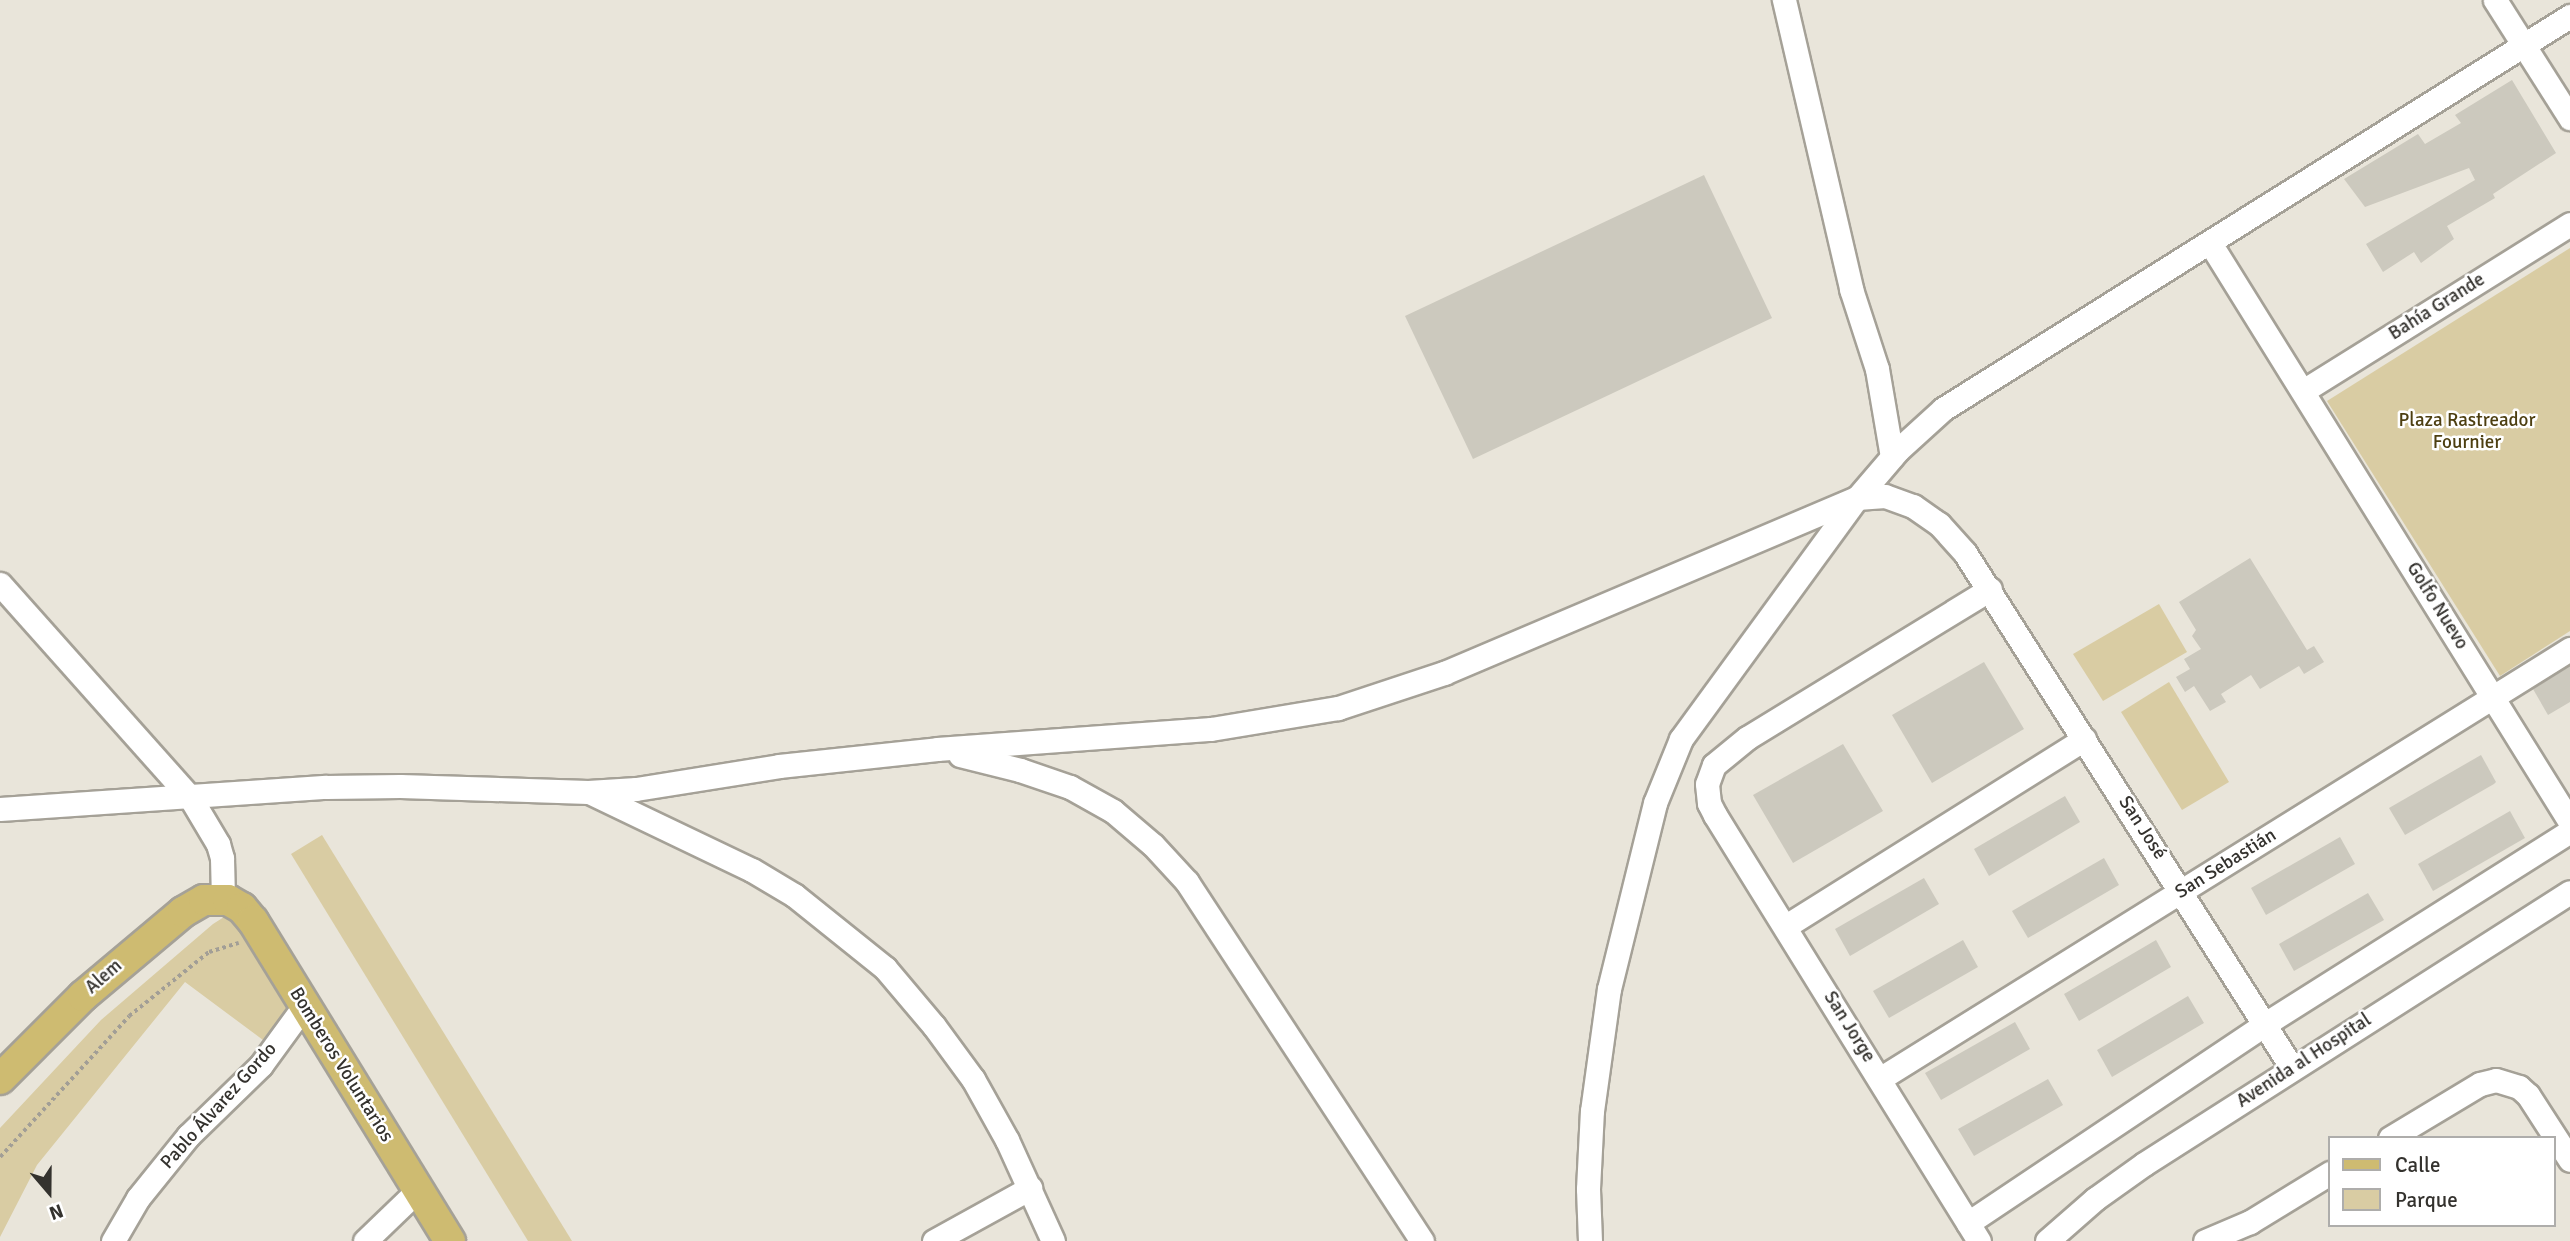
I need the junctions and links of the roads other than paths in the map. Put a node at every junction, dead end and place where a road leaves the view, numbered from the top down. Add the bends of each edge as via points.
1 (1784, 0) edge
2 (2495, 0) edge
3 (2570, 16) edge
4 (2524, 45) junction
5 (2570, 118) edge
6 (2570, 224) edge
7 (2210, 243) junction
8 (2303, 391) junction
9 (1892, 457) junction
10 (1857, 498) junction
11 (0, 584) edge
12 (1990, 589) junction
13 (2570, 649) edge
14 (2493, 698) junction
15 (2084, 739) junction
16 (937, 749) junction
17 (588, 792) junction
18 (190, 797) junction
19 (0, 809) edge
20 (2570, 822) edge
21 (2570, 831) edge
22 (2182, 891) junction
23 (2570, 892) edge
24 (223, 898) junction
25 (1786, 926) junction
26 (304, 1006) junction
27 (2265, 1024) junction
28 (2292, 1068) junction
29 (1881, 1078) junction
30 (0, 1079) edge
31 (2393, 1136) edge
32 (2554, 1136) edge
33 (2556, 1138) edge
34 (2570, 1160) edge
35 (2328, 1174) edge
36 (1030, 1188) junction
37 (418, 1189) junction
38 (1974, 1232) edge
39 (113, 1241) edge
40 (365, 1241) edge
41 (450, 1241) edge
42 (933, 1241) edge
43 (1053, 1241) edge
44 (1422, 1241) edge
45 (1590, 1241) edge
46 (2047, 1241) edge
47 (2206, 1241) edge

1 - 9 street via 1851,289 1877,369
2 - 4 street
3 - 4 street
4 - 5 street
4 - 7 street
6 - 8 street, Bahía Grande
7 - 8 street, Golfo Nuevo
7 - 9 street via 1943,409
8 - 14 street, Golfo Nuevo
9 - 10 street
10 - 12 street, San José via 1885,496 1913,506 1939,524
10 - 16 street via 1444,673 1339,708 1211,729
10 - 45 street via 1681,739 1656,803 1609,989 1592,1111
11 - 18 street
12 - 15 street, San José
12 - 25 street, San Jorge via 1726,753 1714,765 1707,784 1709,803
13 - 14 street, San Sebastián
14 - 20 street, Golfo Nuevo
14 - 22 street, San Sebastián
15 - 22 street, San José
15 - 25 street
16 - 17 street
16 - 44 street via 1070,787 1113,811 1153,845 1187,882
17 - 18 street via 400,786
17 - 36 street via 752,870 794,895 886,968 954,1051 991,1110
18 - 19 street
18 - 24 street via 218,844
21 - 27 street
22 - 27 street, San José
22 - 29 street, San Sebastián
23 - 28 street, Avenida al Hospital
24 - 26 main road, Bomberos Voluntarios via 248,914
24 - 30 main road, Alem via 204,900 183,912 83,996
25 - 29 street, San Jorge
26 - 37 main road, Bomberos Voluntarios
26 - 39 street, Pablo Álvarez Gordo via 261,1065 188,1136 138,1198
27 - 28 street, San José
27 - 38 street
28 - 46 street, Avenida al Hospital via 2144,1164
29 - 38 street, San Jorge
31 - 32 street via 2480,1084 2496,1080 2528,1095
33 - 34 street
35 - 47 street via 2250,1222
36 - 42 street
36 - 43 street
37 - 40 street
37 - 41 main road, Bomberos Voluntarios

